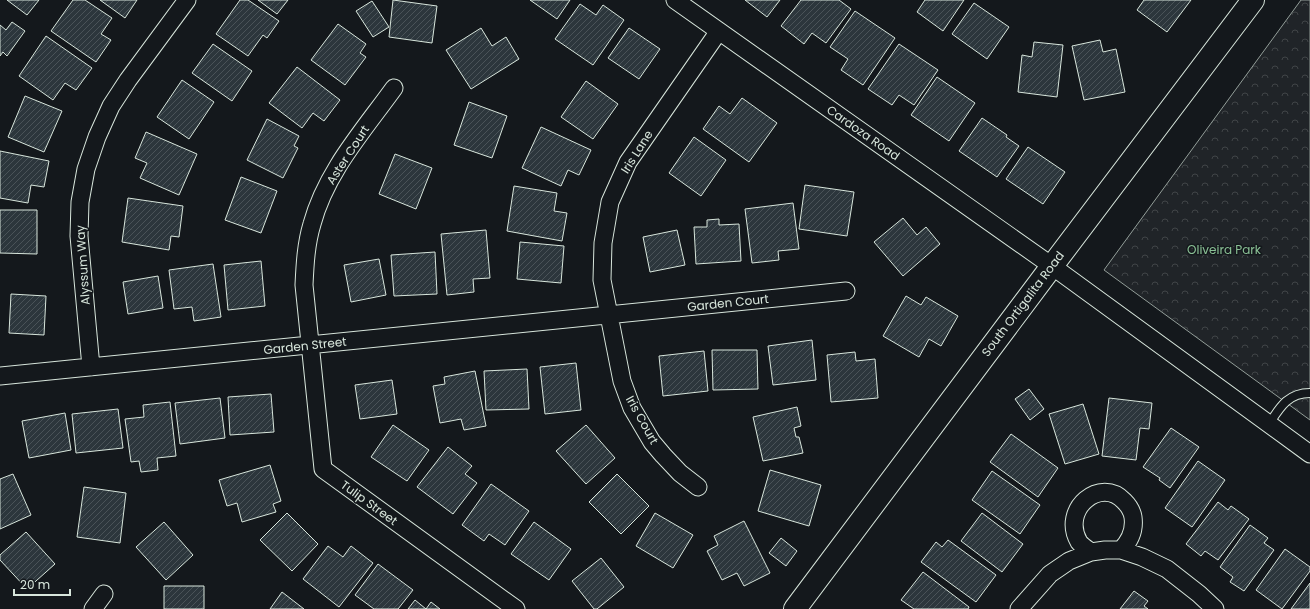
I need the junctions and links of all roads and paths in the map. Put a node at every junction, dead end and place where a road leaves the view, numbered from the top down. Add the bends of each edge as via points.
1 (186, 0) edge
2 (675, 0) edge
3 (1253, 0) edge
4 (719, 31) junction
5 (394, 88) dead end
6 (1052, 266) junction
7 (846, 291) dead end
8 (609, 314) junction
9 (310, 345) junction
10 (91, 367) junction
11 (0, 376) edge
12 (1310, 393) edge
13 (1269, 424) junction
14 (1310, 454) edge
15 (698, 487) dead end
16 (104, 594) dead end
17 (93, 609) edge
18 (516, 609) edge
19 (795, 609) edge
20 (1019, 609) edge
21 (1215, 609) edge

1 - 10 street, Alyssum Way via 111,106 86,169 80,202 79,236
2 - 4 street, Cardoza Road
3 - 6 street, South Ortigalita Road
4 - 6 street, Cardoza Road
4 - 8 street, Iris Lane via 628,162 610,202 603,250 602,280
5 - 9 street, Aster Court via 336,167 311,224 304,285
6 - 13 street, Cardoza Road
6 - 19 street, South Ortigalita Road
7 - 8 street, Garden Court
8 - 9 street, Garden Street
8 - 15 street, Iris Court via 622,381 632,408 663,456
9 - 10 street, Garden Street
9 - 18 street, Tulip Street via 323,469
10 - 11 street, Garden Street
12 - 13 lane via 1289,398
13 - 14 street, Cardoza Road
16 - 17 street
20 - 21 street via 1050,574 1070,561 1105,551 1142,557 1167,569

